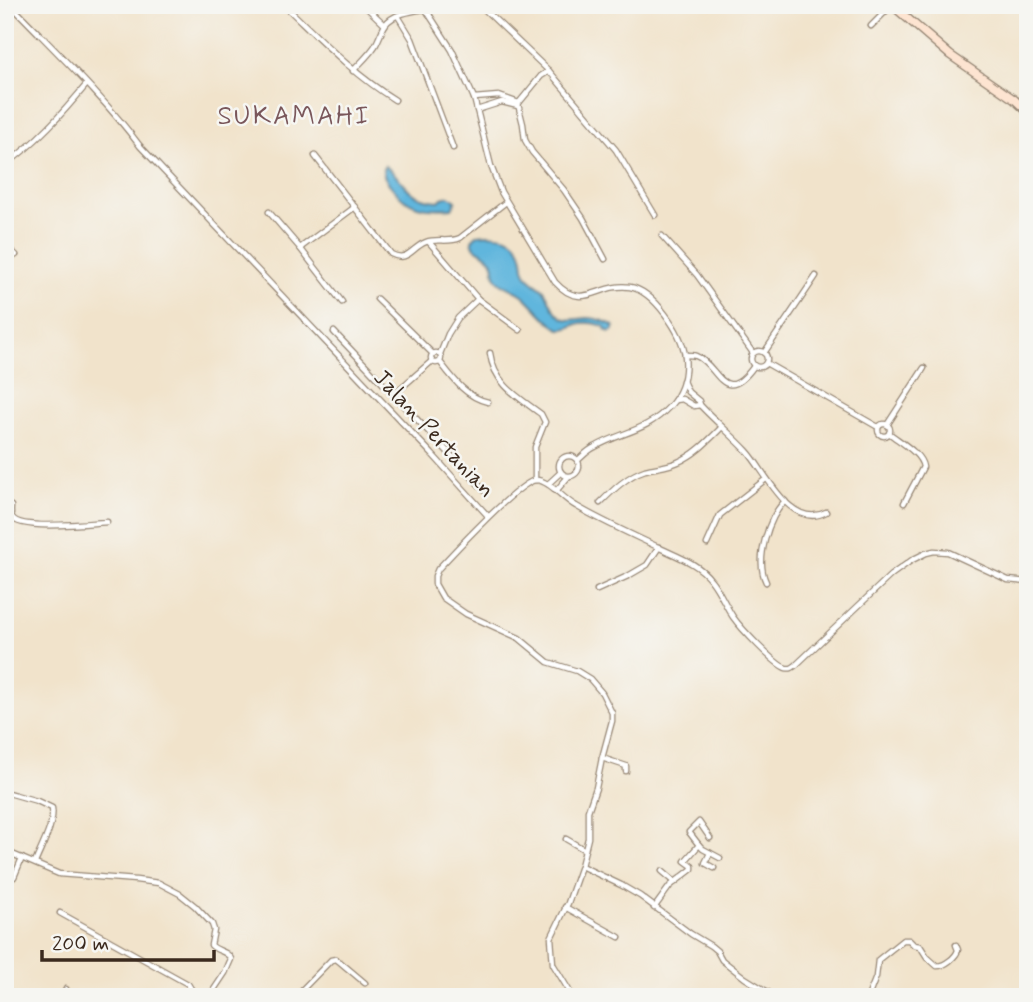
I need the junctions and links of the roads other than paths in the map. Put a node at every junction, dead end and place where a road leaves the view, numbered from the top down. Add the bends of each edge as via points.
1 (11, 5) edge
2 (284, 5) edge
3 (364, 5) edge
4 (406, 5) edge
5 (480, 5) edge
6 (892, 5) edge
7 (424, 7) edge
8 (403, 12) junction
9 (398, 16) junction
10 (385, 24) junction
11 (871, 26) dead end
12 (353, 71) junction
13 (549, 71) junction
14 (87, 84) junction
15 (474, 98) junction
16 (395, 100) dead end
17 (519, 104) junction
18 (477, 110) junction
19 (1028, 112) edge
20 (453, 148) dead end
21 (315, 156) dead end
22 (5, 165) edge
23 (506, 202) junction
24 (355, 207) junction
25 (269, 212) dead end
26 (655, 215) dead end
27 (662, 236) dead end
28 (428, 241) junction
29 (5, 245) edge
30 (300, 248) junction
31 (16, 255) dead end
32 (605, 259) dead end
33 (816, 276) dead end
34 (377, 299) dead end
35 (478, 299) junction
36 (342, 302) dead end
37 (520, 330) dead end
38 (334, 332) dead end
39 (490, 353) dead end
40 (764, 353) junction
41 (433, 354) junction
42 (440, 354) junction
43 (753, 354) junction
44 (685, 355) junction
45 (432, 361) junction
46 (440, 362) junction
47 (766, 363) junction
48 (754, 366) junction
49 (924, 368) dead end
50 (683, 382) junction
51 (394, 394) junction
52 (674, 400) junction
53 (488, 402) dead end
54 (700, 405) junction
55 (887, 425) junction
56 (722, 427) junction
57 (878, 427) junction
58 (889, 433) junction
59 (578, 460) junction
60 (560, 472) junction
61 (568, 477) junction
62 (766, 479) junction
63 (535, 480) junction
64 (548, 484) junction
65 (556, 491) junction
66 (486, 492) dead end
67 (785, 501) junction
68 (5, 503) edge
69 (600, 503) dead end
70 (904, 503) dead end
71 (826, 512) dead end
72 (488, 516) junction
73 (107, 522) dead end
74 (707, 544) dead end
75 (659, 547) junction
76 (766, 582) dead end
77 (1028, 582) edge
78 (597, 590) dead end
79 (602, 758) junction
80 (626, 772) dead end
81 (5, 792) edge
82 (710, 838) dead end
83 (566, 839) dead end
84 (699, 845) junction
85 (585, 850) junction
86 (5, 851) edge
87 (710, 853) junction
88 (22, 858) junction
89 (720, 858) dead end
90 (35, 863) junction
91 (580, 866) junction
92 (713, 868) dead end
93 (662, 871) dead end
94 (14, 877) dead end
95 (675, 882) junction
96 (565, 907) junction
97 (654, 908) junction
98 (60, 913) dead end
99 (619, 937) dead end
100 (956, 945) dead end
101 (365, 983) dead end
102 (66, 989) dead end
103 (63, 997) edge
104 (196, 997) edge
105 (209, 997) edge
106 (295, 997) edge
107 (573, 997) edge
108 (776, 997) edge
109 (868, 997) edge

1 - 14 street, Jalan Pertanian
2 - 12 street
3 - 10 street
4 - 8 street
5 - 13 street
6 - 11 street
6 - 19 street
7 - 8 street
7 - 15 street via 452,50
8 - 9 street
9 - 10 street
9 - 20 street via 412,38
10 - 12 street via 371,52
12 - 16 street
13 - 17 street
13 - 26 street via 616,150
14 - 22 street via 29,147
14 - 72 street, Jalan Pertanian
15 - 17 street via 499,96
15 - 18 street
17 - 18 street via 502,102
17 - 32 street via 525,140 583,218
18 - 23 street
21 - 24 street
23 - 28 street via 460,239
23 - 44 street via 560,287 576,296 622,286 647,294 669,321
24 - 28 street via 395,257
24 - 30 street
25 - 30 street
27 - 43 street via 697,275
28 - 35 street
29 - 31 street
30 - 36 street
33 - 40 street
34 - 41 street
35 - 37 street
35 - 42 street via 458,318
38 - 51 street
39 - 63 street via 502,384 545,419 535,447
40 - 43 street
40 - 47 street
41 - 42 street
41 - 45 street
42 - 46 street
43 - 48 street
44 - 48 street via 695,355 728,383 744,378
44 - 50 street
45 - 46 street
45 - 51 street
46 - 53 street via 466,392
47 - 48 street
47 - 57 street
49 - 55 street
50 - 52 street
50 - 54 street
51 - 66 street
52 - 54 street
52 - 59 street via 649,424 597,445
54 - 56 street
55 - 57 street
55 - 58 street
56 - 62 street via 756,460
56 - 69 street via 682,460 635,474
57 - 58 street via 881,436
58 - 70 street via 923,464
59 - 60 street via 562,459
59 - 61 street via 578,472
60 - 61 street
60 - 64 street
61 - 65 street
62 - 67 street
62 - 74 street via 720,515
63 - 64 street
63 - 72 street, Jalan Pertanian
64 - 65 street
65 - 75 street via 573,505
67 - 71 street via 802,512
67 - 76 street via 763,542
68 - 73 street via 11,506 14,520 22,524
72 - 79 street via 438,569 438,591 466,614 519,638 548,662 590,679 611,713
75 - 77 street via 705,573 745,632 789,668 917,556 948,552 1005,579
75 - 78 street via 647,565
79 - 80 street via 626,766
79 - 85 street via 588,811
81 - 90 street via 37,801 54,812
82 - 84 street via 699,822 689,832
83 - 85 street
84 - 87 street
84 - 95 street via 685,861 691,869
85 - 91 street
86 - 88 street
87 - 89 street
87 - 92 street via 705,863
88 - 90 street
88 - 94 street
90 - 105 street via 59,874 159,883 180,894 214,927 212,947 231,961
91 - 96 street
91 - 97 street via 625,887
93 - 95 street
95 - 97 street
96 - 99 street
96 - 107 street via 551,949 553,964
97 - 108 street
98 - 104 street via 188,984
100 - 109 street via 957,954 937,966 920,947 903,940 878,960
101 - 106 street via 337,959 331,960
102 - 103 street

